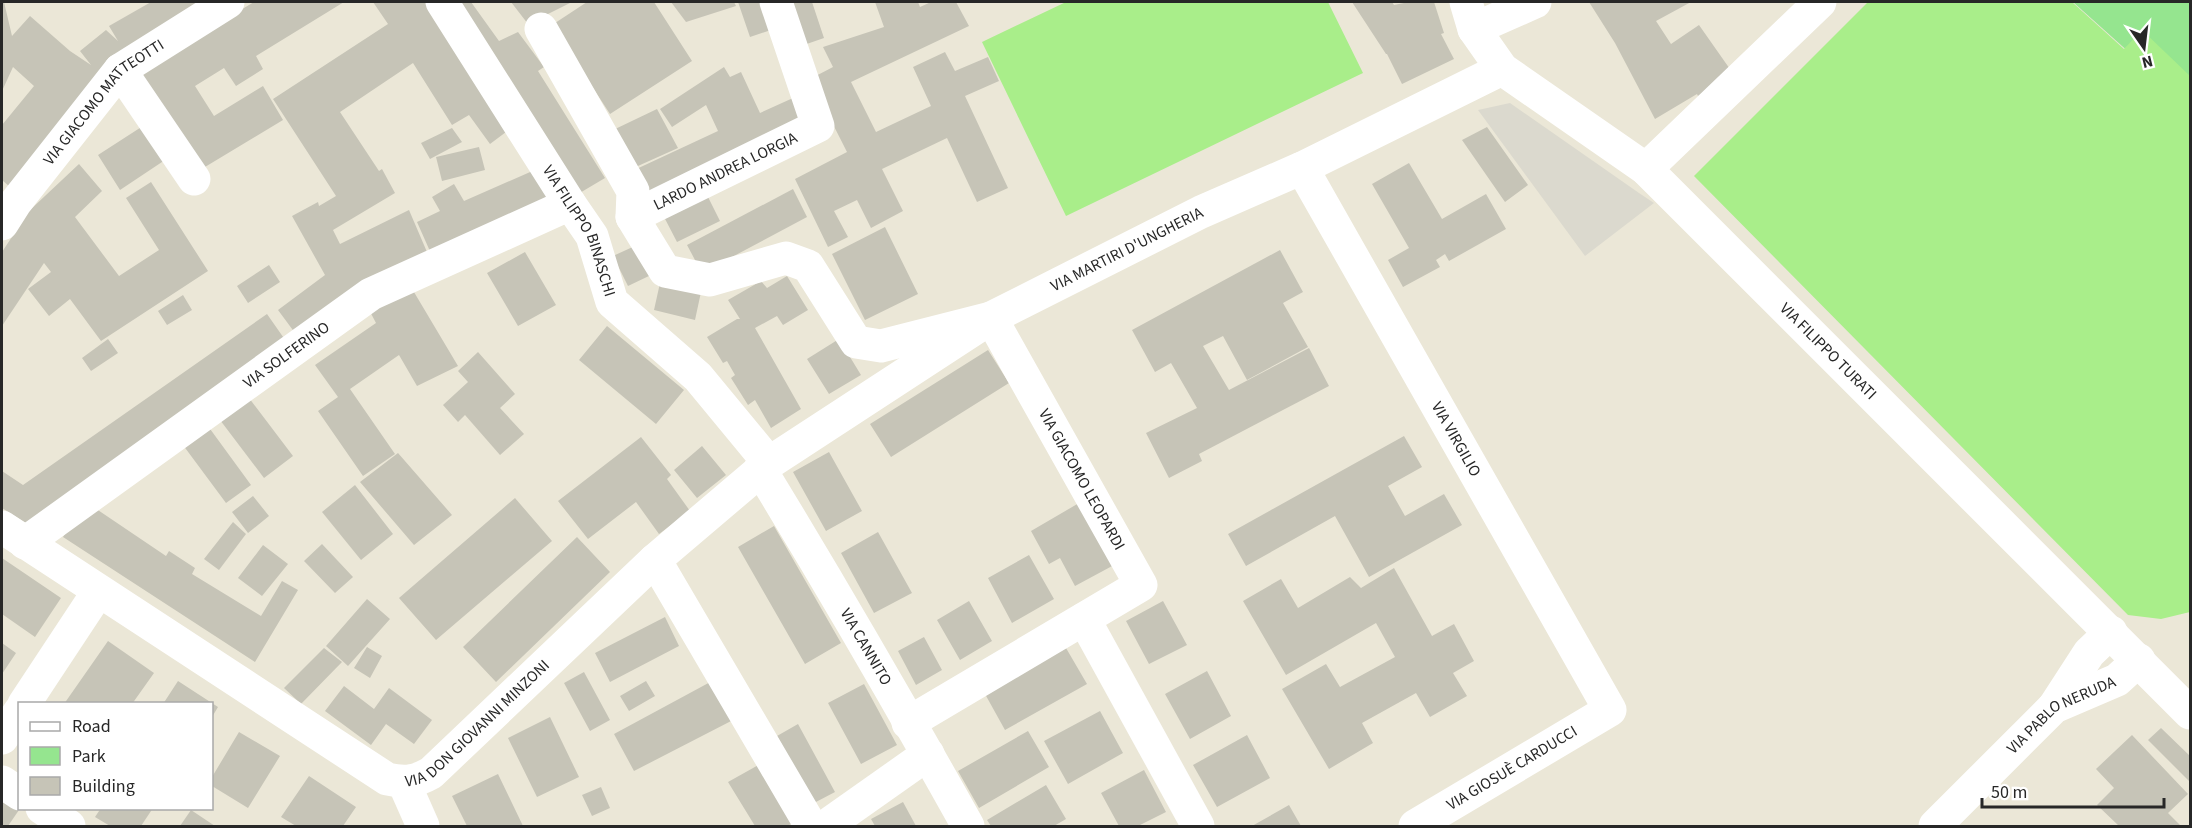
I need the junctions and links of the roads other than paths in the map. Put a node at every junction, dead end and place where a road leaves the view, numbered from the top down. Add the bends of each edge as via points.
1 (228, 2) edge
2 (442, 2) edge
3 (776, 2) edge
4 (1535, 2) edge
5 (1820, 2) edge
6 (1470, 16) edge
7 (541, 29) dead end
8 (1502, 69) junction
9 (120, 70) junction
10 (1302, 168) junction
11 (1646, 169) junction
12 (194, 179) dead end
13 (570, 204) junction
14 (6, 206) edge
15 (632, 217) junction
16 (991, 318) junction
17 (764, 466) junction
18 (14, 535) edge
19 (655, 560) junction
20 (98, 592) junction
21 (1084, 619) junction
22 (2111, 632) junction
23 (2139, 660) junction
24 (25, 702) edge
25 (2054, 707) junction
26 (1610, 710) joint
27 (2190, 713) edge
28 (18, 714) edge
29 (908, 723) junction
30 (2, 738) edge
31 (928, 754) junction
32 (2, 782) edge
33 (404, 783) junction
34 (18, 793) edge
35 (45, 810) edge
36 (69, 826) edge
37 (423, 826) edge
38 (811, 826) edge
39 (826, 826) edge
40 (968, 826) edge
41 (1198, 826) edge
42 (1415, 826) edge
43 (1935, 826) edge

1 - 9 street, VIA GIACOMO MATTEOTTI
2 - 13 street, VIA FILIPPO BINASCHI
3 - 15 street, LARDO ANDREA LORGIA via 818,126
4 - 6 street
5 - 11 street
6 - 8 street, VIA FILIPPO TURATI
7 - 15 street via 633,191
8 - 10 street, VIA MARTIRI D'UNGHERIA
8 - 11 street, VIA FILIPPO TURATI
9 - 12 street
9 - 14 street, VIA GIACOMO MATTEOTTI
10 - 16 street, VIA MARTIRI D'UNGHERIA via 1201,212
10 - 26 street, VIA VIRGILIO
11 - 22 street, VIA FILIPPO TURATI
13 - 17 street, VIA FILIPPO BINASCHI via 592,236 612,302 698,377
13 - 18 street, VIA SOLFERINO via 371,294
15 - 16 street via 665,271 710,280 786,258 808,266 856,342 881,346
16 - 17 street, VIA MARTIRI D'UNGHERIA
16 - 21 street, VIA GIACOMO LEOPARDI via 1141,585
17 - 19 street, VIA DON GIOVANNI MINZONI
17 - 29 street, VIA CANNITO
18 - 20 street, VIA DON GIOVANNI MINZONI
19 - 33 street, VIA DON GIOVANNI MINZONI via 431,773
19 - 38 street
20 - 24 street
20 - 33 street, VIA DON GIOVANNI MINZONI via 387,779
21 - 29 street, VIA GIACOMO LEOPARDI
21 - 41 street
22 - 23 street, VIA FILIPPO TURATI
22 - 25 street via 2088,653
23 - 25 street, VIA PABLO NERUDA via 2117,680
23 - 27 street, VIA FILIPPO TURATI
25 - 43 street, VIA PABLO NERUDA
26 - 42 street, VIA GIOSUÈ CARDUCCI
28 - 30 street
29 - 31 street, VIA CANNITO
31 - 39 street
31 - 40 street, VIA CANNITO
32 - 34 street
33 - 37 street
35 - 36 street

